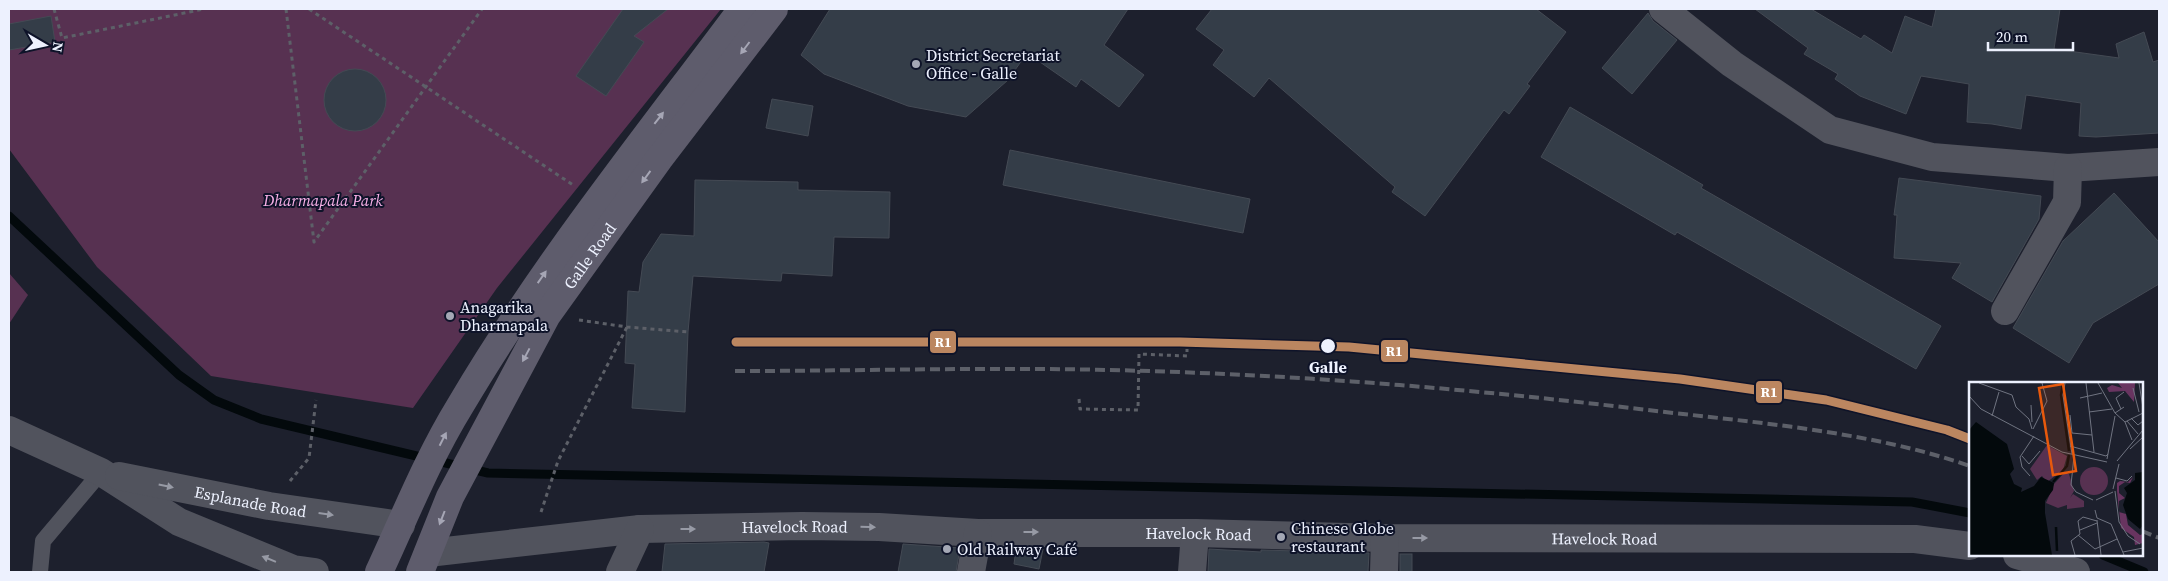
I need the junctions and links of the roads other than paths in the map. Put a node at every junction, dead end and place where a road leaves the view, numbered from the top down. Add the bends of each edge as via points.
1 (742, 9) edge
2 (774, 9) edge
3 (1663, 9) edge
4 (2159, 162) edge
5 (2068, 168) junction
6 (2005, 311) dead end
7 (9, 430) edge
8 (101, 472) junction
9 (399, 529) junction
10 (640, 529) junction
11 (978, 533) junction
12 (1195, 533) junction
13 (1385, 538) junction
14 (1969, 546) edge
15 (2020, 556) edge
16 (424, 563) edge
17 (40, 572) edge
18 (315, 572) edge
19 (379, 572) edge
20 (392, 572) edge
21 (620, 572) edge
22 (971, 572) edge
23 (1192, 572) edge
24 (1384, 572) edge
25 (2076, 572) edge

9 -> 1 highway, Galle Road via 459,407 526,300
2 -> 16 highway, Galle Road via 659,159 547,315 457,484
3 - 5 street via 1732,64 1830,130 1932,157
4 - 5 street
5 - 6 street via 2067,202
7 - 8 street, Esplanade Road
8 -> 9 street, Esplanade Road
8 - 17 lane via 43,541
18 -> 8 street, Esplanade Road via 293,569 179,522
9 - 16 highway
9 - 19 highway, Galle Road
10 -> 11 street, Havelock Road via 860,526
10 - 16 street, Havelock Road
10 - 21 street
11 -> 12 street, Havelock Road
11 - 22 street
12 - 13 street, Havelock Road
12 - 23 street
13 -> 14 street, Havelock Road via 1916,539
13 - 24 street
15 - 25 street
16 - 20 highway

